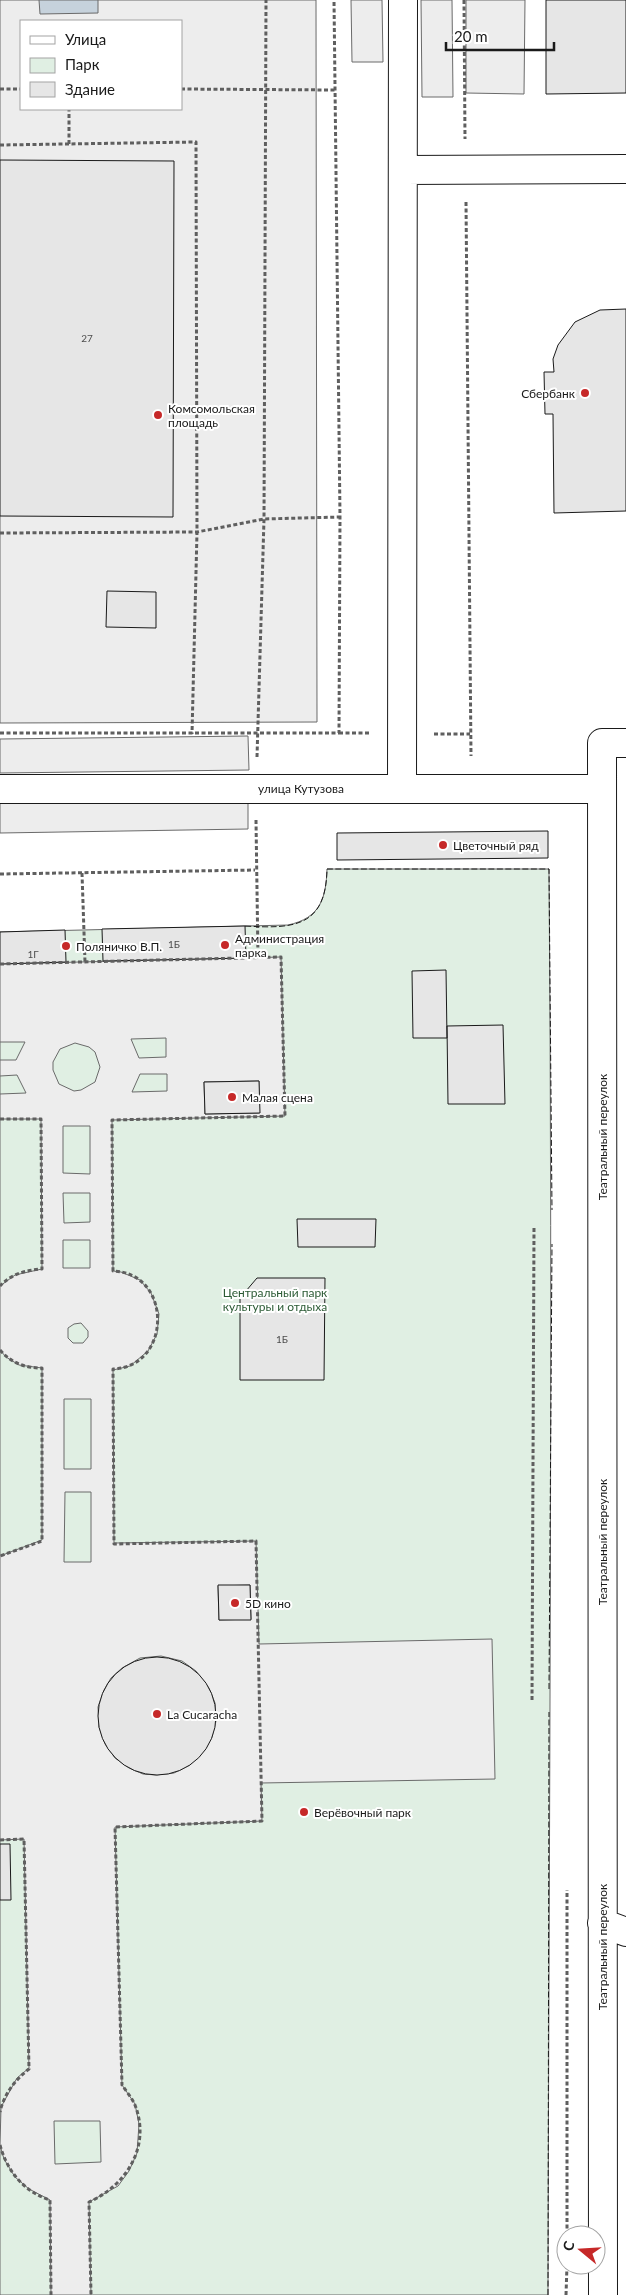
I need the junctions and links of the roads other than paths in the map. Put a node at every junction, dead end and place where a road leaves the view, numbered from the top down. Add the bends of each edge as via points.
1 (403, 0) edge
2 (626, 169) edge
3 (402, 170) junction
4 (626, 743) edge
5 (0, 789) edge
6 (402, 789) junction
7 (602, 789) junction
8 (614, 1181) edge
9 (614, 1424) edge
10 (614, 1496) edge
11 (614, 1699) edge
12 (614, 1928) edge
13 (614, 2018) edge
14 (614, 2262) edge
15 (603, 2295) edge

1 - 3 street
2 - 3 street
3 - 6 street
4 - 7 street, Театральный переулок via 602,743
5 - 6 street, улица Кутузова
6 - 7 street, улица Кутузова
7 - 8 street, Театральный переулок
8 - 9 street, Театральный переулок
9 - 10 street, Театральный переулок
10 - 11 street, Театральный переулок
11 - 12 street, Театральный переулок
12 - 13 street, Театральный переулок
13 - 14 street, Театральный переулок
14 - 15 street, Театральный переулок

